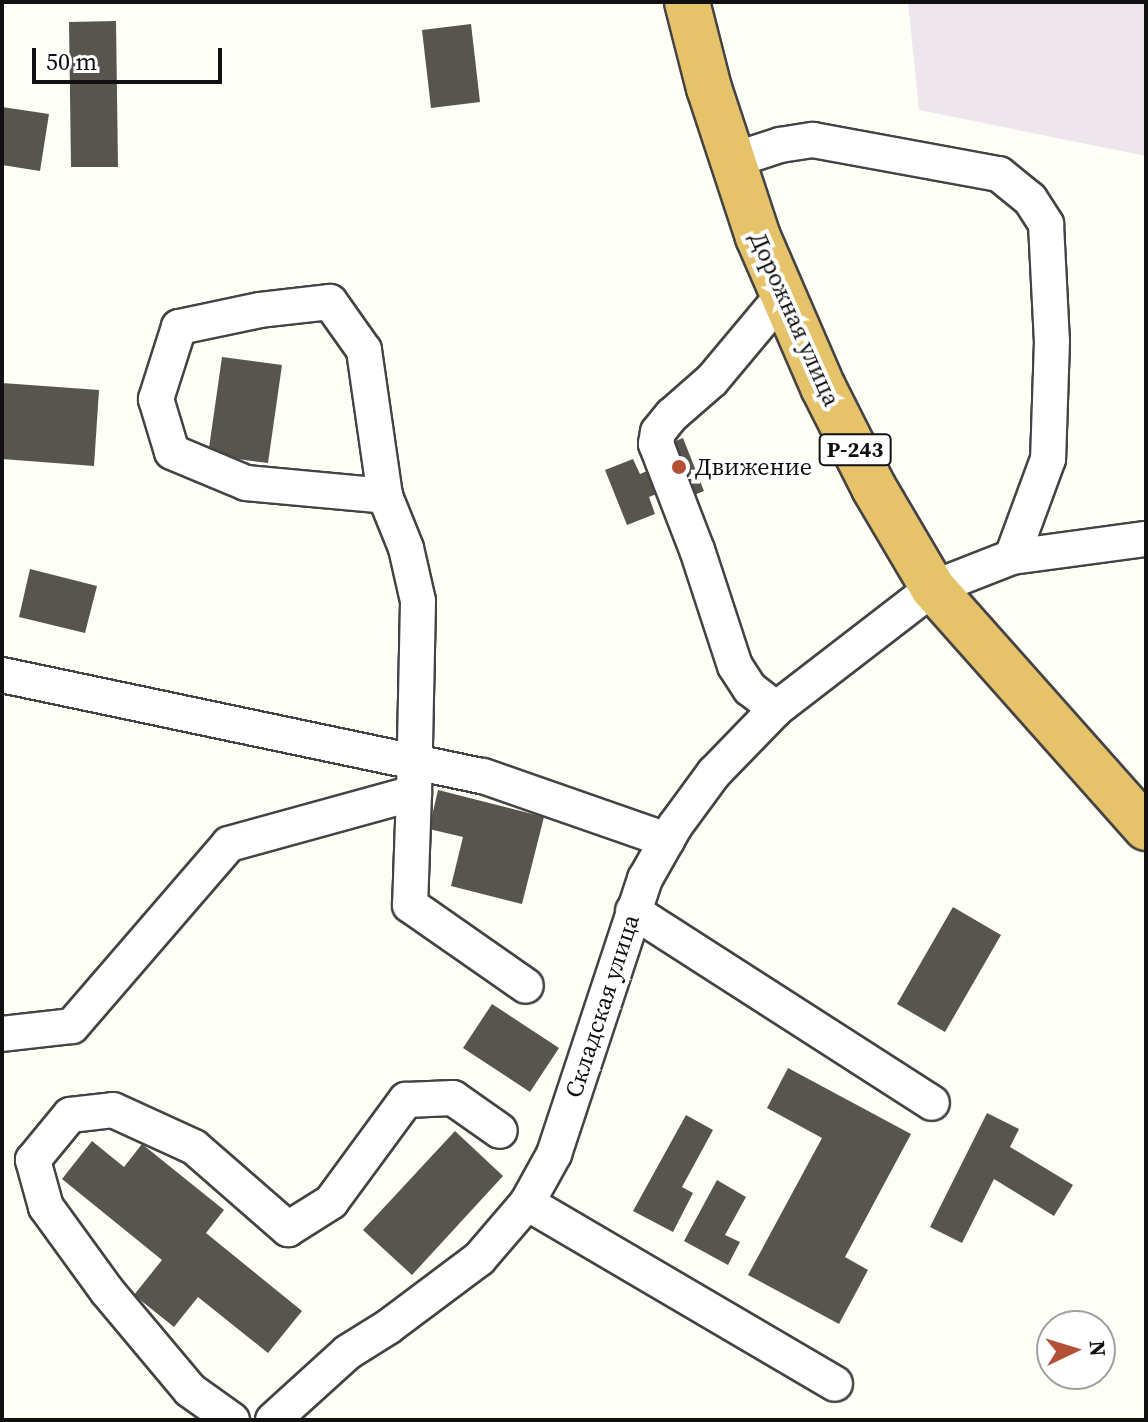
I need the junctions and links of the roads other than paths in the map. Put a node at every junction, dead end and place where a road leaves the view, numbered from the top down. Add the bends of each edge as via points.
1 (687, 2) edge
2 (731, 161) junction
3 (783, 295) junction
4 (385, 496) junction
5 (1146, 539) edge
6 (1012, 557) junction
7 (933, 588) junction
8 (2, 675) edge
9 (776, 709) junction
10 (414, 778) junction
11 (1146, 828) edge
12 (667, 840) junction
13 (633, 911) junction
14 (526, 986) dead end
15 (2, 1034) edge
16 (932, 1103) dead end
17 (500, 1131) dead end
18 (527, 1203) junction
19 (835, 1384) dead end
20 (232, 1420) edge
21 (273, 1420) edge

1 - 2 highway, Дорожная улица / Р-243
2 - 3 highway, Дорожная улица / Р-243
2 - 6 street via 813,140 999,174 1030,199 1046,224 1052,341 1048,459
3 - 7 highway, Дорожная улица / Р-243 via 835,413
3 - 9 street via 712,380 672,415 658,432 656,444 735,666 750,689
4 - 4 street via 246,483 172,452 156,399 179,327 330,302 364,350
4 - 10 street via 406,548 418,601
5 - 6 street, Складская улица
6 - 7 street, Складская улица
7 - 9 street, Складская улица
7 - 11 highway, Дорожная улица / Р-243
8 - 10 street
9 - 12 street, Складская улица via 714,773
10 - 12 street via 483,776
10 - 14 street via 410,905
10 - 15 street via 229,844 72,1026
12 - 13 street, Складская улица
13 - 16 street
13 - 18 street, Складская улица via 554,1154
17 - 20 street via 453,1098 406,1100 331,1202 288,1229 194,1147 113,1110 70,1115 33,1160 46,1207 107,1291 190,1390
18 - 19 street
18 - 21 street, Складская улица via 479,1259 348,1352

